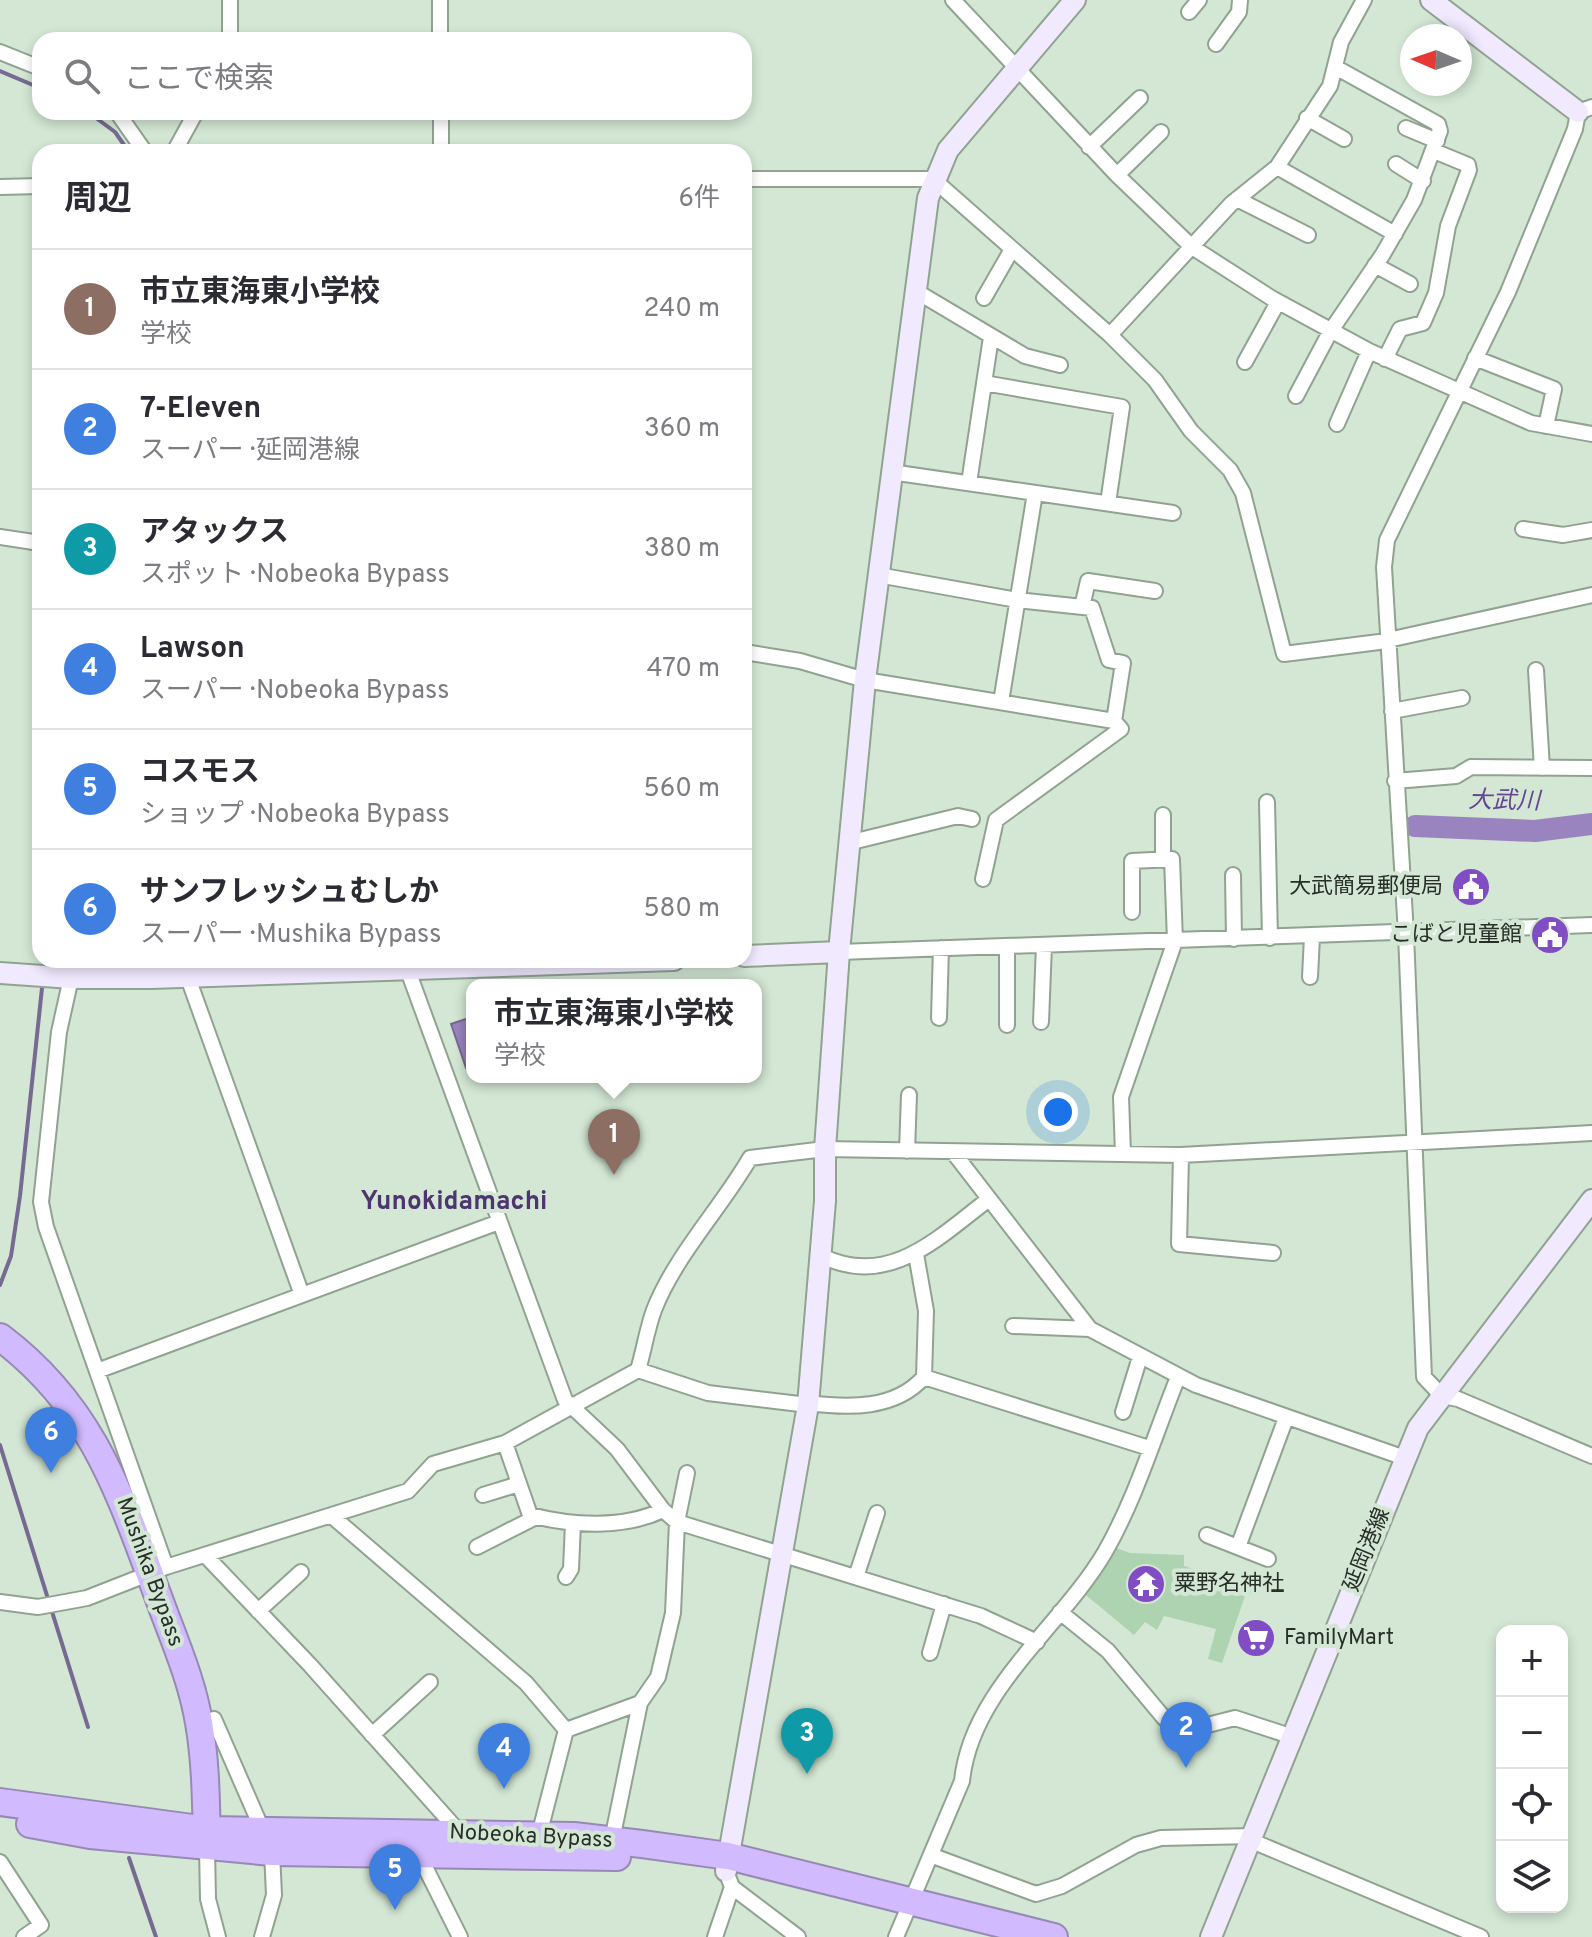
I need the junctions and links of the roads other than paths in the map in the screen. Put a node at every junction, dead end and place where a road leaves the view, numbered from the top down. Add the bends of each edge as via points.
1 (230, 0) edge
2 (440, 0) edge
3 (953, 0) edge
4 (1075, 0) edge
5 (1199, 0) edge
6 (1240, 0) edge
7 (1364, 0) edge
8 (1431, 0) edge
9 (1189, 12) dead end
10 (230, 32) edge
11 (440, 32) edge
12 (1216, 44) dead end
13 (0, 52) edge
14 (32, 65) edge
15 (1337, 68) junction
16 (1015, 69) junction
17 (1140, 98) dead end
18 (1585, 110) edge
19 (1307, 118) junction
20 (123, 120) edge
21 (192, 120) edge
22 (441, 120) edge
23 (1406, 128) dead end
24 (1161, 132) dead end
25 (1344, 139) dead end
26 (139, 144) edge
27 (178, 144) edge
28 (441, 144) edge
29 (1436, 146) junction
30 (1089, 147) junction
31 (1396, 164) dead end
32 (1277, 167) junction
33 (1117, 175) junction
34 (752, 179) edge
35 (933, 179) junction
36 (1423, 181) junction
37 (32, 186) edge
38 (0, 187) edge
39 (1237, 199) junction
40 (1395, 234) junction
41 (1308, 235) dead end
42 (1192, 247) junction
43 (1011, 251) junction
44 (1375, 265) junction
45 (1410, 284) dead end
46 (914, 290) junction
47 (984, 298) dead end
48 (1278, 302) junction
49 (1330, 332) junction
50 (1110, 335) junction
51 (991, 337) junction
52 (1369, 351) junction
53 (1475, 358) junction
54 (1385, 359) junction
55 (1245, 362) dead end
56 (1060, 365) dead end
57 (984, 383) junction
58 (1458, 392) junction
59 (1296, 396) dead end
60 (1337, 424) dead end
61 (1546, 426) junction
62 (1592, 434) edge
63 (891, 472) junction
64 (969, 483) junction
65 (1035, 493) junction
66 (1108, 503) junction
67 (1173, 513) dead end
68 (1523, 529) dead end
69 (1592, 530) edge
70 (0, 537) edge
71 (32, 542) edge
72 (878, 575) junction
73 (1155, 591) dead end
74 (1592, 595) edge
75 (1017, 600) junction
76 (1082, 607) junction
77 (1388, 639) junction
78 (752, 653) edge
79 (1536, 670) dead end
80 (865, 680) junction
81 (1462, 698) dead end
82 (1001, 702) junction
83 (1392, 711) junction
84 (1114, 721) junction
85 (1542, 768) junction
86 (1592, 768) edge
87 (1395, 781) junction
88 (1267, 802) dead end
89 (1163, 815) dead end
90 (972, 819) dead end
91 (852, 842) junction
92 (1163, 860) junction
93 (1233, 875) dead end
94 (983, 879) dead end
95 (1132, 912) dead end
96 (1592, 925) edge
97 (1406, 934) junction
98 (1312, 937) junction
99 (1270, 938) junction
100 (1234, 939) junction
101 (1175, 941) junction
102 (1044, 945) junction
103 (1007, 946) junction
104 (941, 948) junction
105 (839, 952) junction
106 (752, 956) edge
107 (407, 968) joint
108 (74, 969) edge
109 (0, 973) edge
110 (187, 975) junction
111 (1310, 977) dead end
112 (939, 1018) dead end
113 (1041, 1022) dead end
114 (1007, 1025) dead end
115 (909, 1095) dead end
116 (1592, 1133) edge
117 (1415, 1141) junction
118 (825, 1149) junction
119 (907, 1151) junction
120 (953, 1152) junction
121 (1123, 1154) junction
122 (1181, 1155) junction
123 (989, 1199) junction
124 (1592, 1200) edge
125 (499, 1222) junction
126 (1273, 1253) dead end
127 (916, 1254) junction
128 (822, 1256) junction
129 (302, 1295) junction
130 (1013, 1326) dead end
131 (1090, 1329) junction
132 (0, 1337) edge
133 (1140, 1357) junction
134 (638, 1370) junction
135 (97, 1371) junction
136 (924, 1377) junction
137 (1178, 1377) junction
138 (1442, 1396) junction
139 (808, 1404) junction
140 (571, 1405) junction
141 (1123, 1412) dead end
142 (1286, 1418) junction
143 (505, 1443) junction
144 (1149, 1448) junction
145 (1592, 1456) edge
146 (1405, 1458) junction
147 (687, 1473) dead end
148 (519, 1484) junction
149 (483, 1495) dead end
150 (663, 1510) junction
151 (877, 1513) dead end
152 (333, 1517) junction
153 (536, 1517) junction
154 (677, 1522) junction
155 (573, 1523) junction
156 (1207, 1535) dead end
157 (477, 1547) dead end
158 (1238, 1547) junction
159 (781, 1554) junction
160 (205, 1555) junction
161 (1268, 1559) dead end
162 (158, 1570) junction
163 (301, 1572) dead end
164 (566, 1577) dead end
165 (856, 1577) junction
166 (0, 1602) edge
167 (944, 1604) junction
168 (258, 1611) junction
169 (1060, 1612) junction
170 (1037, 1642) junction
171 (930, 1653) dead end
172 (430, 1682) dead end
173 (640, 1703) junction
174 (199, 1723) junction
175 (566, 1730) junction
176 (372, 1735) junction
177 (1293, 1737) junction
178 (0, 1802) edge
179 (0, 1819) edge
180 (460, 1833) junction
181 (539, 1835) junction
182 (207, 1839) junction
183 (1253, 1839) junction
184 (612, 1840) junction
185 (266, 1842) junction
186 (418, 1853) junction
187 (933, 1856) junction
188 (0, 1862) edge
189 (728, 1872) junction
190 (904, 1919) edge
191 (1445, 1931) edge
192 (24, 1937) edge
193 (218, 1937) edge
194 (262, 1937) edge
195 (460, 1937) edge
196 (715, 1937) edge
197 (798, 1937) edge
198 (992, 1937) edge
199 (1054, 1937) edge
200 (1211, 1937) edge
201 (1481, 1937) edge

1 - 10 street
2 - 11 street
3 - 16 street
4 - 16 street
5 - 9 street
6 - 12 street via 1239,12
7 - 15 street via 1341,42
8 - 18 street
13 - 14 street
15 - 19 street
15 - 29 street via 1438,124
16 - 30 street
16 - 35 street via 948,150
17 - 30 street
18 - 53 street
19 - 25 street
19 - 32 street
20 - 26 street
21 - 27 street
22 - 28 street
23 - 29 street
24 - 33 street
29 - 36 street
29 - 54 street via 1469,170 1423,323 1400,329
30 - 33 street
31 - 36 street
32 - 39 street
32 - 40 street
33 - 42 street
34 - 35 street
35 - 43 street
35 - 46 street
36 - 40 street
37 - 38 street
39 - 41 street
39 - 42 street
40 - 44 street
42 - 48 street
42 - 50 street
43 - 47 street
43 - 50 street
44 - 45 street
44 - 49 street
46 - 51 street
46 - 63 street
48 - 49 street
48 - 55 street
49 - 52 street
49 - 59 street
50 - 77 street via 1155,380 1243,493 1284,654
51 - 56 street via 1025,356
51 - 57 street
52 - 54 street
52 - 60 street
53 - 58 street
53 - 61 street via 1554,389
54 - 58 street
57 - 64 street
57 - 66 street via 1122,407
58 - 61 street
58 - 77 street via 1387,540
61 - 62 street
63 - 64 street
63 - 72 street
64 - 65 street
65 - 66 street
65 - 75 street
66 - 67 street
68 - 69 street via 1563,535
70 - 71 street
72 - 75 street
72 - 80 street
73 - 76 street via 1088,581
74 - 77 street
75 - 76 street
75 - 82 street
76 - 84 street via 1092,608 1109,660 1123,663
77 - 83 street
78 - 80 street
79 - 85 street
80 - 82 street
80 - 91 street
81 - 83 street
82 - 84 street
83 - 87 street
84 - 94 street via 1121,729 996,820
85 - 86 street
85 - 87 street via 1471,767 1456,776
87 - 97 street
88 - 99 street
89 - 92 street
90 - 91 street via 958,816
91 - 105 street
92 - 95 street via 1132,861
92 - 101 street via 1172,859
93 - 100 street
96 - 97 street
97 - 98 street
97 - 117 street
98 - 99 street
98 - 111 street
99 - 100 street
100 - 101 street
101 - 102 street
101 - 121 street via 1121,1097
102 - 103 street
102 - 113 street
103 - 104 street
103 - 114 street
104 - 105 street
104 - 112 street
105 - 106 street
105 - 118 street
107 - 110 street
107 - 125 street
108 - 109 street
108 - 110 street
108 - 135 street via 59,1032 41,1202
110 - 129 street
115 - 119 street
116 - 117 street
117 - 122 street
117 - 138 street via 1424,1377
118 - 119 street
118 - 128 street
118 - 134 street via 750,1158 654,1309
119 - 120 street
120 - 121 street
120 - 123 street
121 - 122 street
122 - 126 street via 1179,1244
123 - 127 street
123 - 131 street
124 - 138 street, 延岡港線
125 - 129 street
125 - 140 street
127 - 128 street via 878,1267 849,1266
127 - 136 street via 926,1311
128 - 139 street
129 - 135 street
130 - 131 street
131 - 133 street
132 - 162 highway, Mushika Bypass via 70,1405 115,1480
133 - 137 street
133 - 141 street
134 - 139 street via 708,1393
134 - 140 street
135 - 162 street
136 - 139 street via 909,1391 884,1401
136 - 144 street
137 - 142 street
137 - 144 street
138 - 145 street
138 - 146 street, 延岡港線 via 1418,1428
139 - 159 street
140 - 143 street
140 - 150 street via 617,1449
142 - 146 street
142 - 158 street
143 - 148 street
143 - 152 street via 433,1464 408,1491
144 - 169 street via 1112,1539
146 - 177 street, 延岡港線
147 - 154 street
148 - 149 street
148 - 153 street via 530,1515
150 - 154 street
150 - 155 street via 645,1519
151 - 165 street
152 - 160 street
152 - 175 street via 526,1683
153 - 155 street
153 - 157 street
154 - 159 street
154 - 173 street via 673,1613 658,1677
155 - 164 street
156 - 158 street
158 - 161 street
159 - 165 street
159 - 189 street
160 - 162 street
160 - 168 street
162 - 166 street via 87,1598 42,1607
162 - 174 highway, Mushika Bypass
163 - 168 street
165 - 167 street
167 - 170 street
167 - 171 street
168 - 176 street
169 - 170 street
169 - 177 street via 1108,1651 1177,1728 1235,1718
170 - 187 street via 995,1696 972,1738
172 - 176 street
173 - 175 street
173 - 184 street
174 - 182 highway, Mushika Bypass
174 - 185 street via 214,1719
175 - 181 street
176 - 180 street
177 - 183 street, 延岡港線
178 - 182 highway, Nobeoka Bypass
179 - 182 highway, Nobeoka Bypass via 90,1835
180 - 181 highway, Nobeoka Bypass
180 - 185 highway, Nobeoka Bypass
181 - 184 highway, Nobeoka Bypass
182 - 185 highway, Nobeoka Bypass
182 - 193 street via 208,1899
183 - 187 street via 1161,1838 1036,1894
183 - 191 street
183 - 200 street, 延岡港線
184 - 189 highway, Nobeoka Bypass
185 - 186 highway, Nobeoka Bypass
185 - 194 street via 274,1895
186 - 189 highway, Nobeoka Bypass via 600,1855
186 - 195 street
187 - 190 street
188 - 192 street via 41,1925
189 - 190 highway, Nobeoka Bypass
189 - 196 street
189 - 197 street
190 - 198 highway, Nobeoka Bypass
190 - 199 highway, Nobeoka Bypass
191 - 201 street

